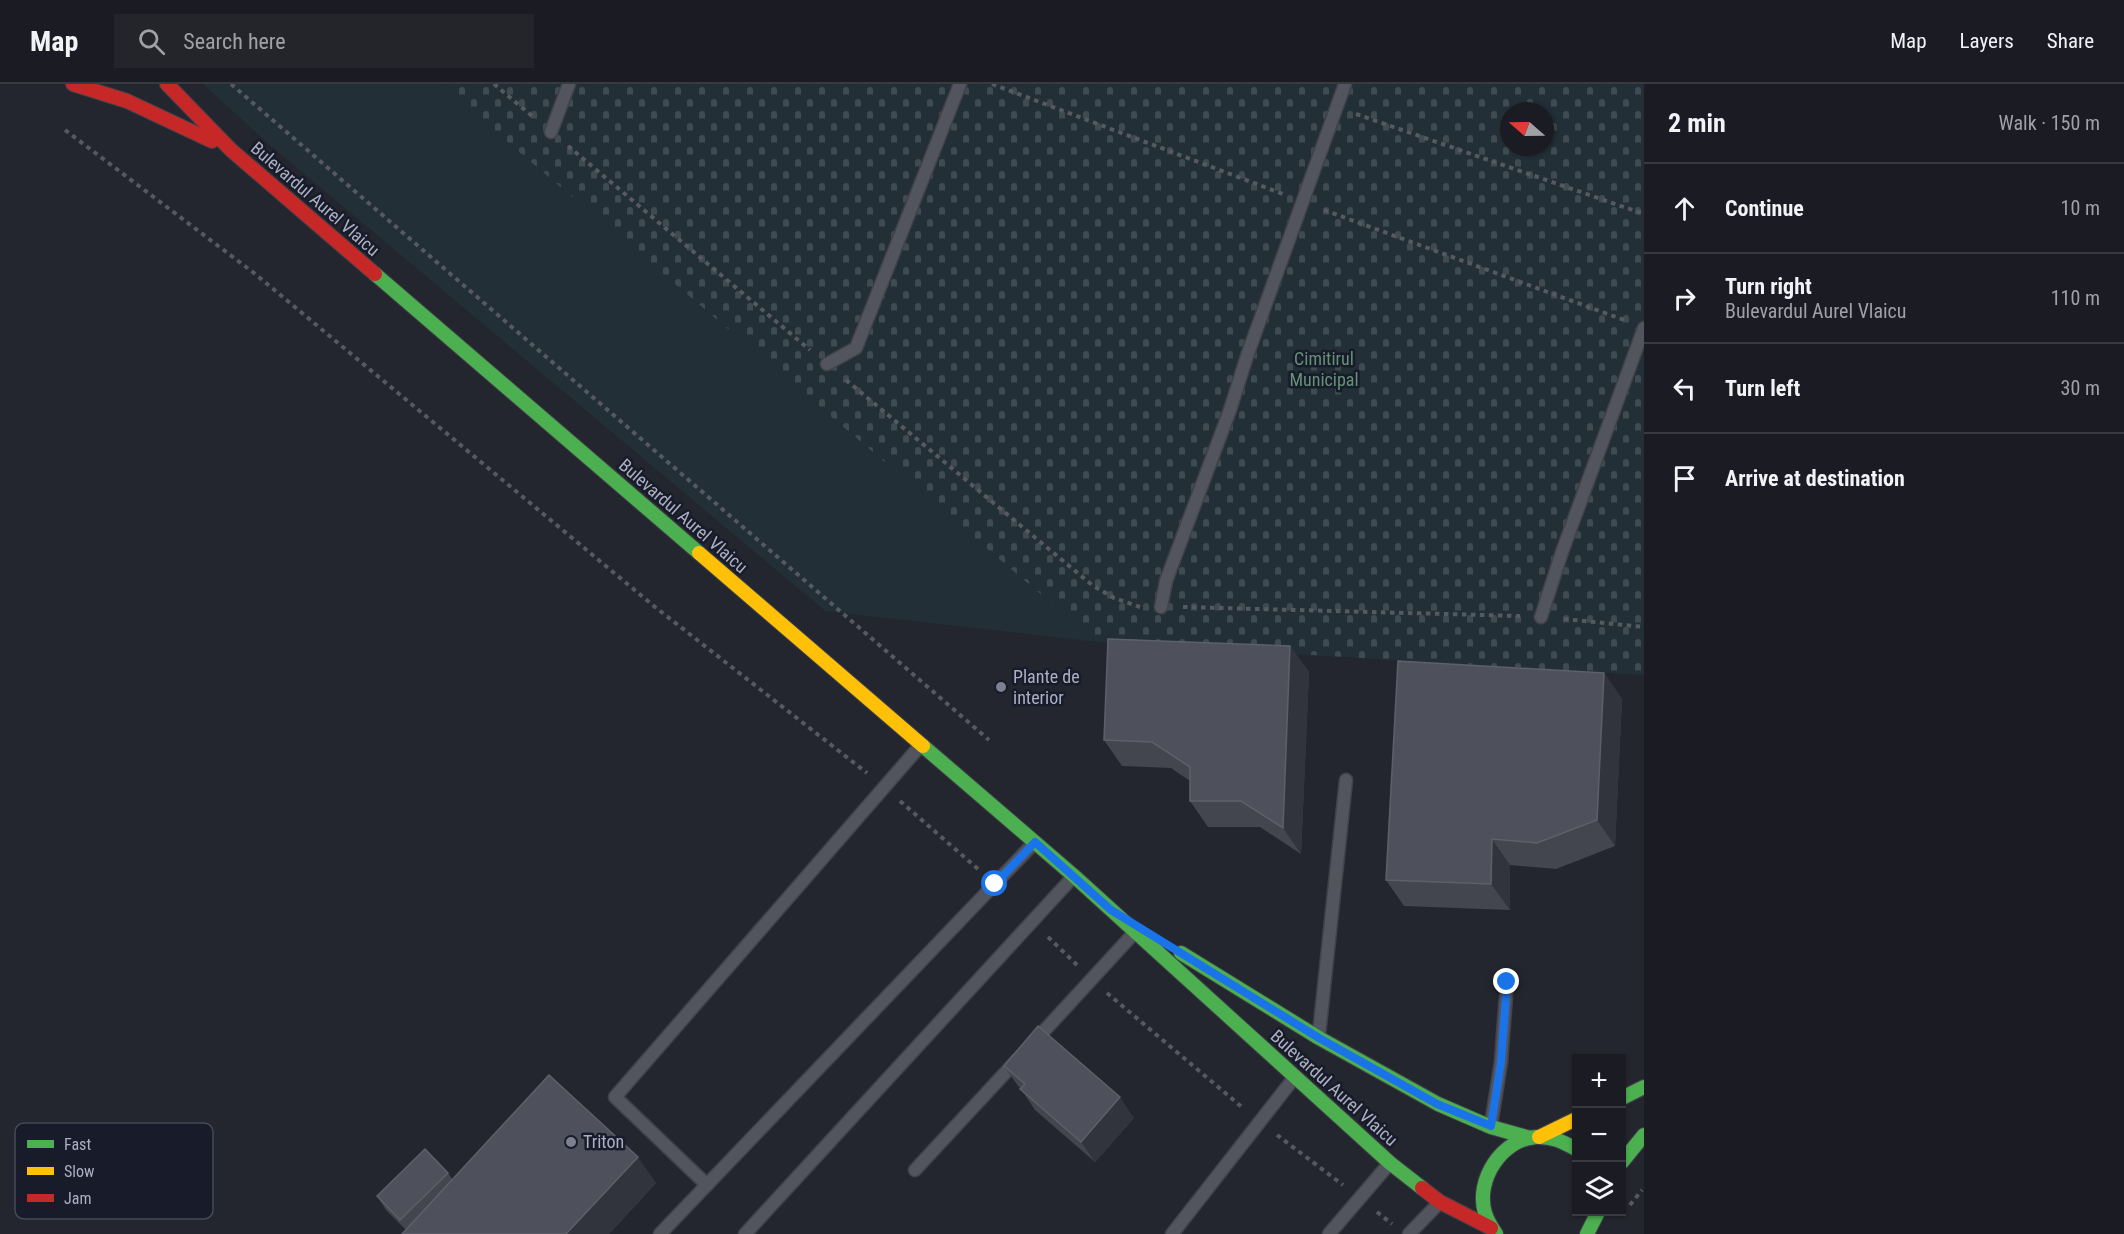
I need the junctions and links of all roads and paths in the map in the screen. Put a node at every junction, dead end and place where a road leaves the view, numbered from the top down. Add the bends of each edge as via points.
1 (73, 84) edge
2 (167, 84) edge
3 (231, 84) edge
4 (494, 84) edge
5 (568, 84) edge
6 (960, 84) edge
7 (1345, 84) edge
8 (1336, 108) junction
9 (65, 130) dead end
10 (551, 132) junction
11 (231, 150) junction
12 (1644, 214) edge
13 (1644, 328) edge
14 (827, 364) junction
15 (1161, 607) junction
16 (1541, 617) junction
17 (1644, 627) edge
18 (989, 740) dead end
19 (921, 744) junction
20 (1346, 780) dead end
21 (884, 787) junction
22 (1035, 842) junction
23 (1074, 876) junction
24 (995, 884) junction
25 (1111, 910) junction
26 (1033, 921) junction
27 (1136, 932) junction
28 (1091, 980) junction
29 (1507, 982) dead end
30 (1319, 1038) junction
31 (1295, 1077) junction
32 (1644, 1087) edge
33 (1626, 1096) edge
34 (1572, 1121) edge
35 (1259, 1123) junction
36 (1491, 1126) junction
37 (1644, 1135) edge
38 (1535, 1137) junction
39 (1572, 1147) edge
40 (1626, 1157) edge
41 (1390, 1163) junction
42 (915, 1170) dead end
43 (707, 1185) junction
44 (1360, 1198) junction
45 (1440, 1202) junction
46 (1597, 1216) edge
47 (1395, 1227) dead end
48 (1493, 1231) edge
49 (660, 1234) edge
50 (745, 1234) edge
51 (1172, 1234) edge
52 (1329, 1234) edge
53 (1409, 1234) edge
54 (1587, 1234) edge
55 (1603, 1234) edge

1 - 11 main road, Bulevardul Aurel Vlaicu via 127,101
2 - 11 main road, Bulevardul Aurel Vlaicu
3 - 18 path
4 - 10 path
5 - 10 lane
6 - 14 lane via 856,348
7 - 8 lane
8 - 12 path
8 - 15 lane via 1166,581
9 - 21 path via 254,273 655,608
10 - 14 path
11 - 19 main road, Bulevardul Aurel Vlaicu
13 - 16 lane
14 - 15 path via 1092,585 1145,609
15 - 16 path
16 - 17 path
19 - 21 lane
19 - 22 main road, Bulevardul Aurel Vlaicu
20 - 30 lane
21 - 24 path
21 - 43 lane via 615,1097
22 - 23 main road, Bulevardul Aurel Vlaicu
22 - 24 lane
23 - 25 main road, Bulevardul Aurel Vlaicu
23 - 26 lane
24 - 43 lane
25 - 27 main road, Bulevardul Aurel Vlaicu
25 - 30 main road, Bulevardul Aurel Vlaicu
26 - 28 path
26 - 50 lane
27 - 28 lane
27 - 31 main road, Bulevardul Aurel Vlaicu
28 - 35 path
28 - 42 lane
29 - 36 lane
30 - 36 main road, Bulevardul Aurel Vlaicu via 1437,1104
31 - 35 lane
31 - 41 main road, Bulevardul Aurel Vlaicu
32 - 33 main road
34 - 38 main road
35 - 44 path
35 - 51 lane
36 - 38 main road, Bulevardul Aurel Vlaicu
37 - 40 main road
38 - 39 main road, Bulevardul Aurel Vlaicu via 1556,1138
38 - 48 main road via 1507,1148 1485,1176 1484,1212
41 - 44 lane
41 - 45 main road, Bulevardul Aurel Vlaicu
43 - 49 lane
44 - 47 path
44 - 52 lane
45 - 48 main road, Bulevardul Aurel Vlaicu
45 - 53 lane
46 - 54 main road
46 - 55 main road

